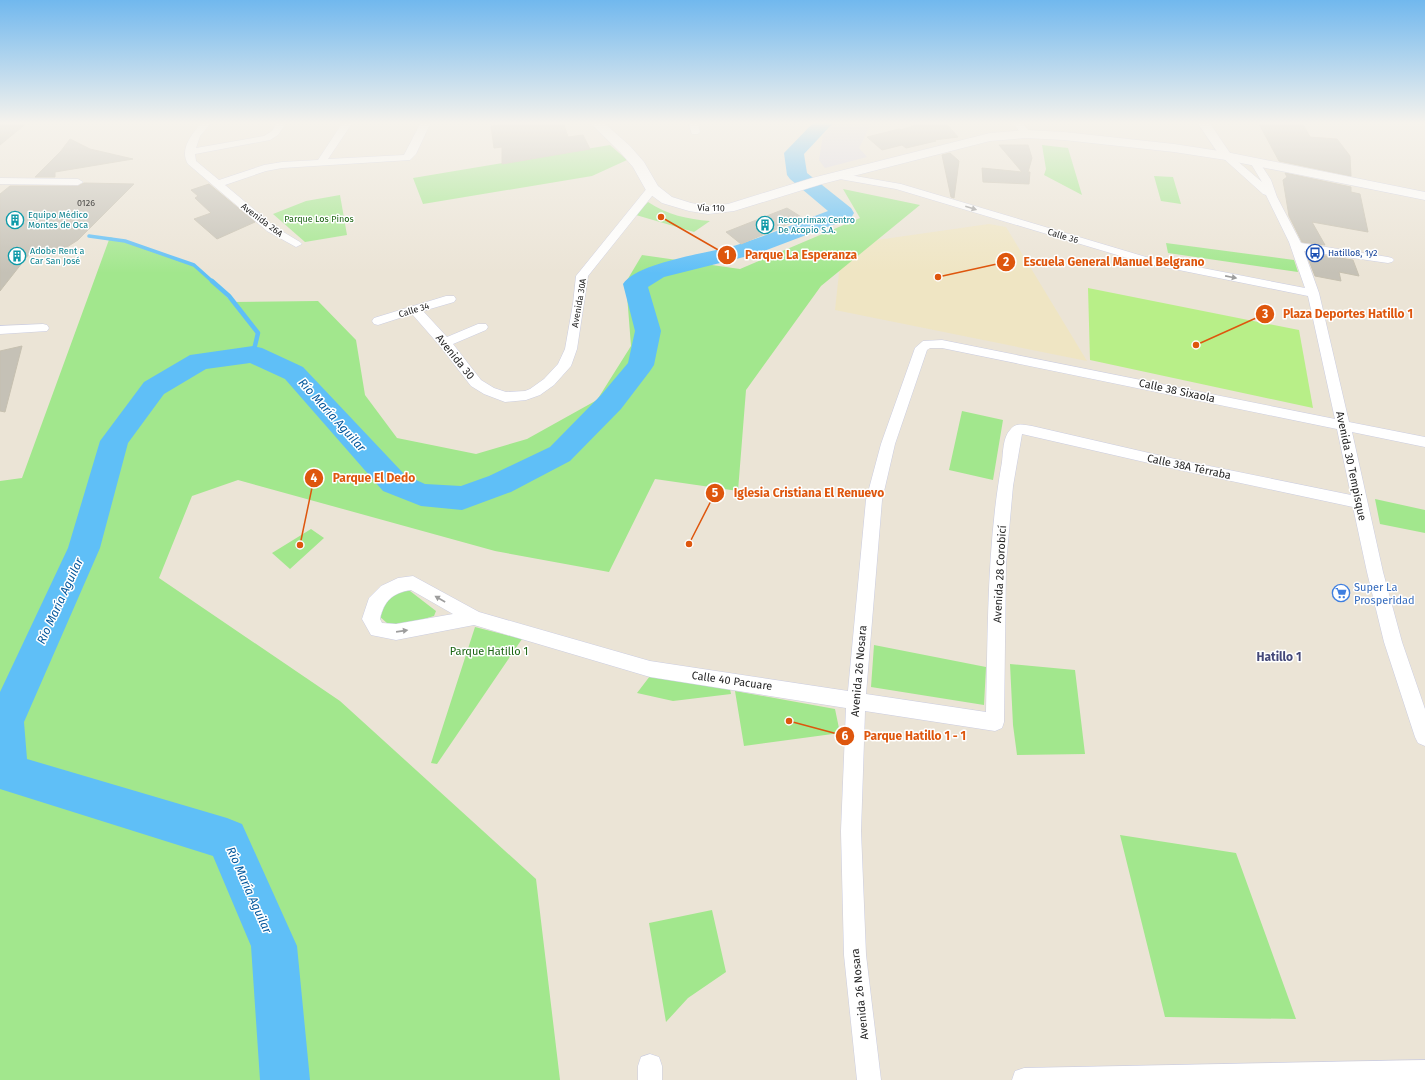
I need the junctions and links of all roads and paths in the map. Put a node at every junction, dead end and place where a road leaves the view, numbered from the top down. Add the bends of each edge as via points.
1 (204, 172) edge
2 (251, 172) edge
3 (642, 172) edge
4 (852, 172) edge
5 (1244, 172) edge
6 (1261, 172) edge
7 (1273, 172) edge
8 (1307, 172) edge
9 (838, 176) junction
10 (1266, 180) junction
11 (0, 181) edge
12 (78, 182) dead end
13 (218, 184) junction
14 (652, 189) junction
15 (1425, 196) edge
16 (1272, 197) junction
17 (296, 244) dead end
18 (1296, 246) junction
19 (1388, 260) dead end
20 (1313, 293) junction
21 (450, 300) dead end
22 (415, 310) junction
23 (378, 321) dead end
24 (482, 327) dead end
25 (43, 328) dead end
26 (0, 330) edge
27 (445, 343) junction
28 (928, 344) joint
29 (526, 395) joint
30 (1342, 425) junction
31 (1019, 429) joint
32 (1425, 442) edge
33 (1360, 503) junction
34 (474, 618) junction
35 (856, 699) junction
36 (995, 722) joint
37 (1425, 737) edge
38 (1425, 1072) edge
39 (869, 1080) edge
40 (1024, 1080) edge

1 - 13 street, Avenida 26A
2 - 13 street
3 - 14 main road, Vía 110
4 - 9 main road, Vía 110
5 - 16 street, Avenida 30 Tempisque
6 - 10 street, Avenida 30 Tempisque
7 - 10 main road via 1266,176
8 - 15 main road, Vía 110
9 - 14 main road, Vía 110 via 729,208 708,210 667,200
9 -> 20 street, Calle 36 via 896,186 1144,260
10 - 16 street, Avenida 30 Tempisque
11 - 12 street
13 - 17 street, Avenida 26A via 271,229
14 - 29 street, Avenida 30A via 582,276 571,349 564,366 549,382
16 - 18 street, Avenida 30 Tempisque
18 - 19 street
18 - 20 street, Avenida 30 Tempisque
20 - 30 street, Avenida 30 Tempisque
21 - 22 street, Calle 34
22 - 23 street, Calle 34
22 - 27 street, Avenida 30
24 - 27 street
25 - 26 street
27 - 29 street, Avenida 30 via 476,383 505,397
28 - 30 street, Calle 38 Sixaola via 973,350
28 - 35 street, Avenida 26 Nosara via 921,348 888,444 874,500
30 - 32 street, Calle 38 Sixaola
30 - 33 street, Avenida 30 Tempisque
31 - 33 street, Calle 38A Térraba
31 - 36 street, Avenida 28 Corobicí via 1014,434 1005,486 998,564
33 - 37 street, Avenida 30 Tempisque via 1393,642
34 -> 34 street, Calle 40 Pacuare via 413,583 387,590 375,603 371,619 377,630 396,632
34 - 35 street, Calle 40 Pacuare via 650,669
35 - 36 street, Calle 40 Pacuare
35 - 39 street, Avenida 26 Nosara via 852,831 855,955
38 - 40 street

